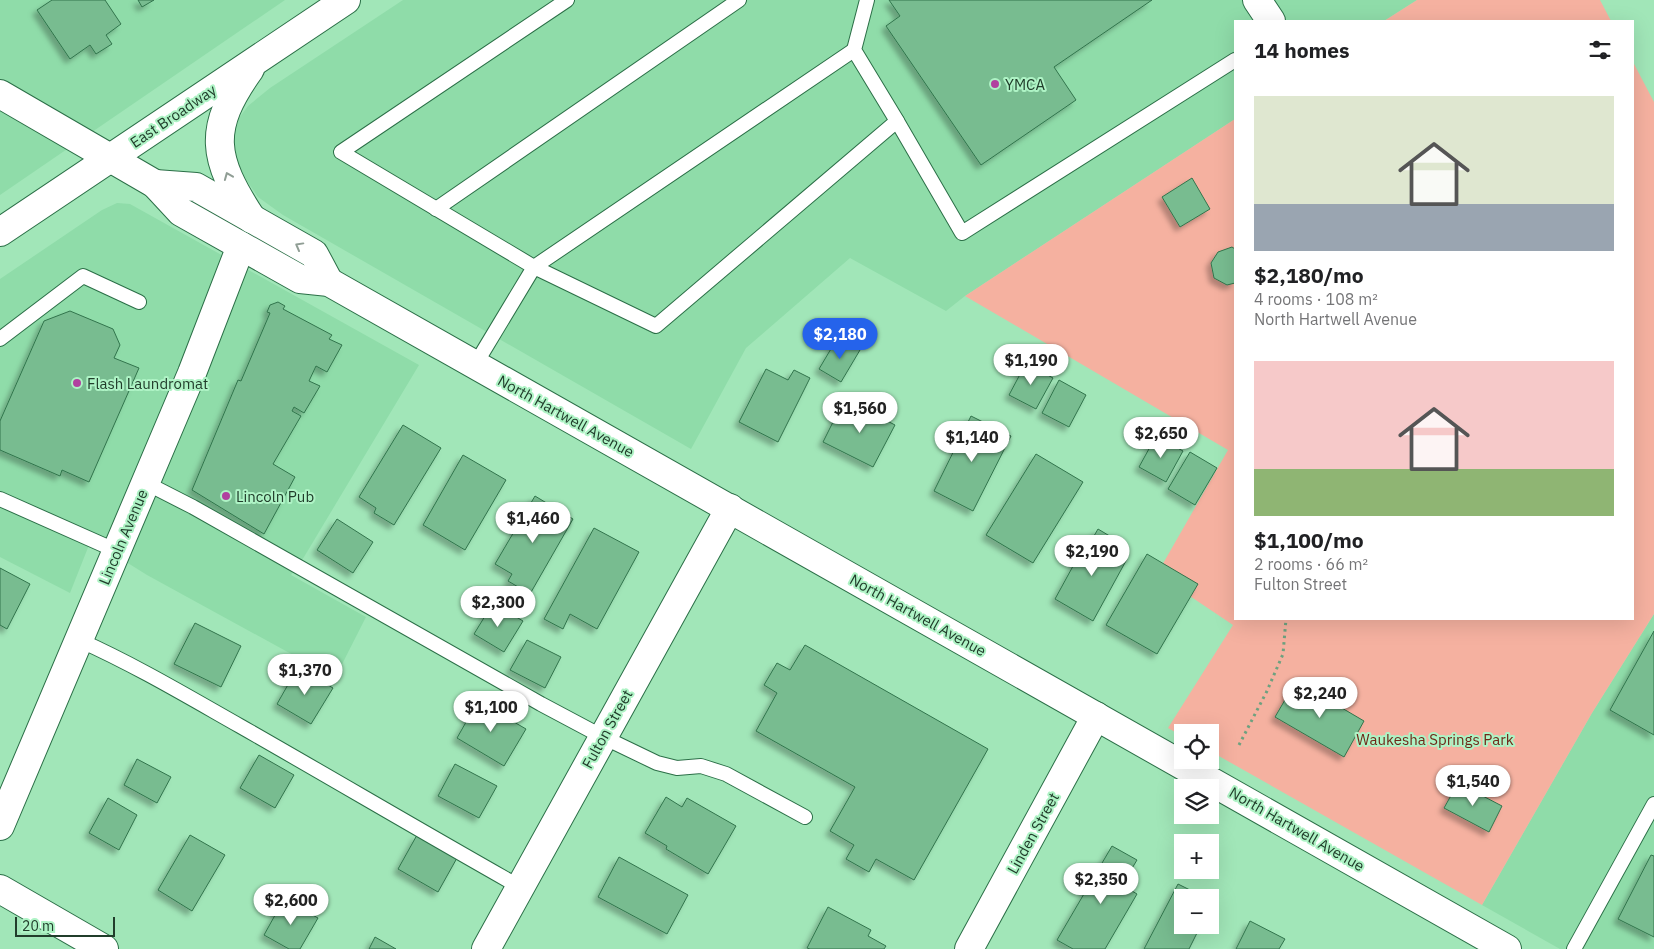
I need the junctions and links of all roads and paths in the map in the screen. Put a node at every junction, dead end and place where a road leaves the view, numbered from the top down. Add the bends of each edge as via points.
1 (346, 0) edge
2 (566, 0) edge
3 (739, 0) edge
4 (867, 0) edge
5 (1257, 0) edge
6 (1270, 20) edge
7 (854, 50) junction
8 (257, 59) junction
9 (1234, 61) edge
10 (0, 94) edge
11 (897, 121) junction
12 (110, 158) junction
13 (155, 184) junction
14 (436, 209) junction
15 (252, 219) junction
16 (0, 232) edge
17 (241, 246) junction
18 (534, 267) junction
19 (329, 282) junction
20 (139, 302) dead end
21 (0, 339) edge
22 (475, 365) junction
23 (146, 482) junction
24 (0, 499) edge
25 (730, 508) junction
26 (117, 551) junction
27 (1286, 620) edge
28 (79, 640) junction
29 (1096, 716) junction
30 (603, 736) junction
31 (1239, 745) dead end
32 (1654, 804) edge
33 (805, 816) dead end
34 (0, 826) edge
35 (520, 886) junction
36 (0, 889) edge
37 (104, 949) edge
38 (486, 949) edge
39 (969, 949) edge
40 (1507, 949) edge
41 (1574, 949) edge

1 - 8 street, East Broadway
2 - 14 lane via 341,152
3 - 14 lane
4 - 7 lane
5 - 6 street
7 - 11 lane
7 - 18 lane
8 - 12 street, East Broadway
15 -> 8 street via 228,178 221,157 219,133 223,115 235,90
9 - 11 lane via 962,233
10 - 12 street, North Hartwell Avenue
11 - 18 lane via 656,326
12 - 13 street, North Hartwell Avenue
12 - 16 street, East Broadway
13 - 15 street, North Hartwell Avenue via 196,187
13 - 17 street, North Hartwell Avenue via 181,212
14 - 18 lane
19 -> 15 street, North Hartwell Avenue via 314,254
17 - 19 street, North Hartwell Avenue via 300,279
17 - 23 street, Lincoln Avenue
18 - 22 lane
19 - 22 street, North Hartwell Avenue
20 - 21 lane via 82,276
22 - 25 street, North Hartwell Avenue
23 - 26 street, Lincoln Avenue
23 - 30 lane
24 - 26 lane
25 - 29 street, North Hartwell Avenue
25 - 30 street, Fulton Street
26 - 28 street, Lincoln Avenue
27 - 31 path via 1283,654
28 - 34 street, Lincoln Avenue
28 - 35 lane via 133,665
29 - 39 street, Linden Street
29 - 40 street, North Hartwell Avenue
30 - 33 lane via 656,763 677,768 701,766 726,774
30 - 35 street, Fulton Street
32 - 41 lane
35 - 38 street, Fulton Street
36 - 37 street

